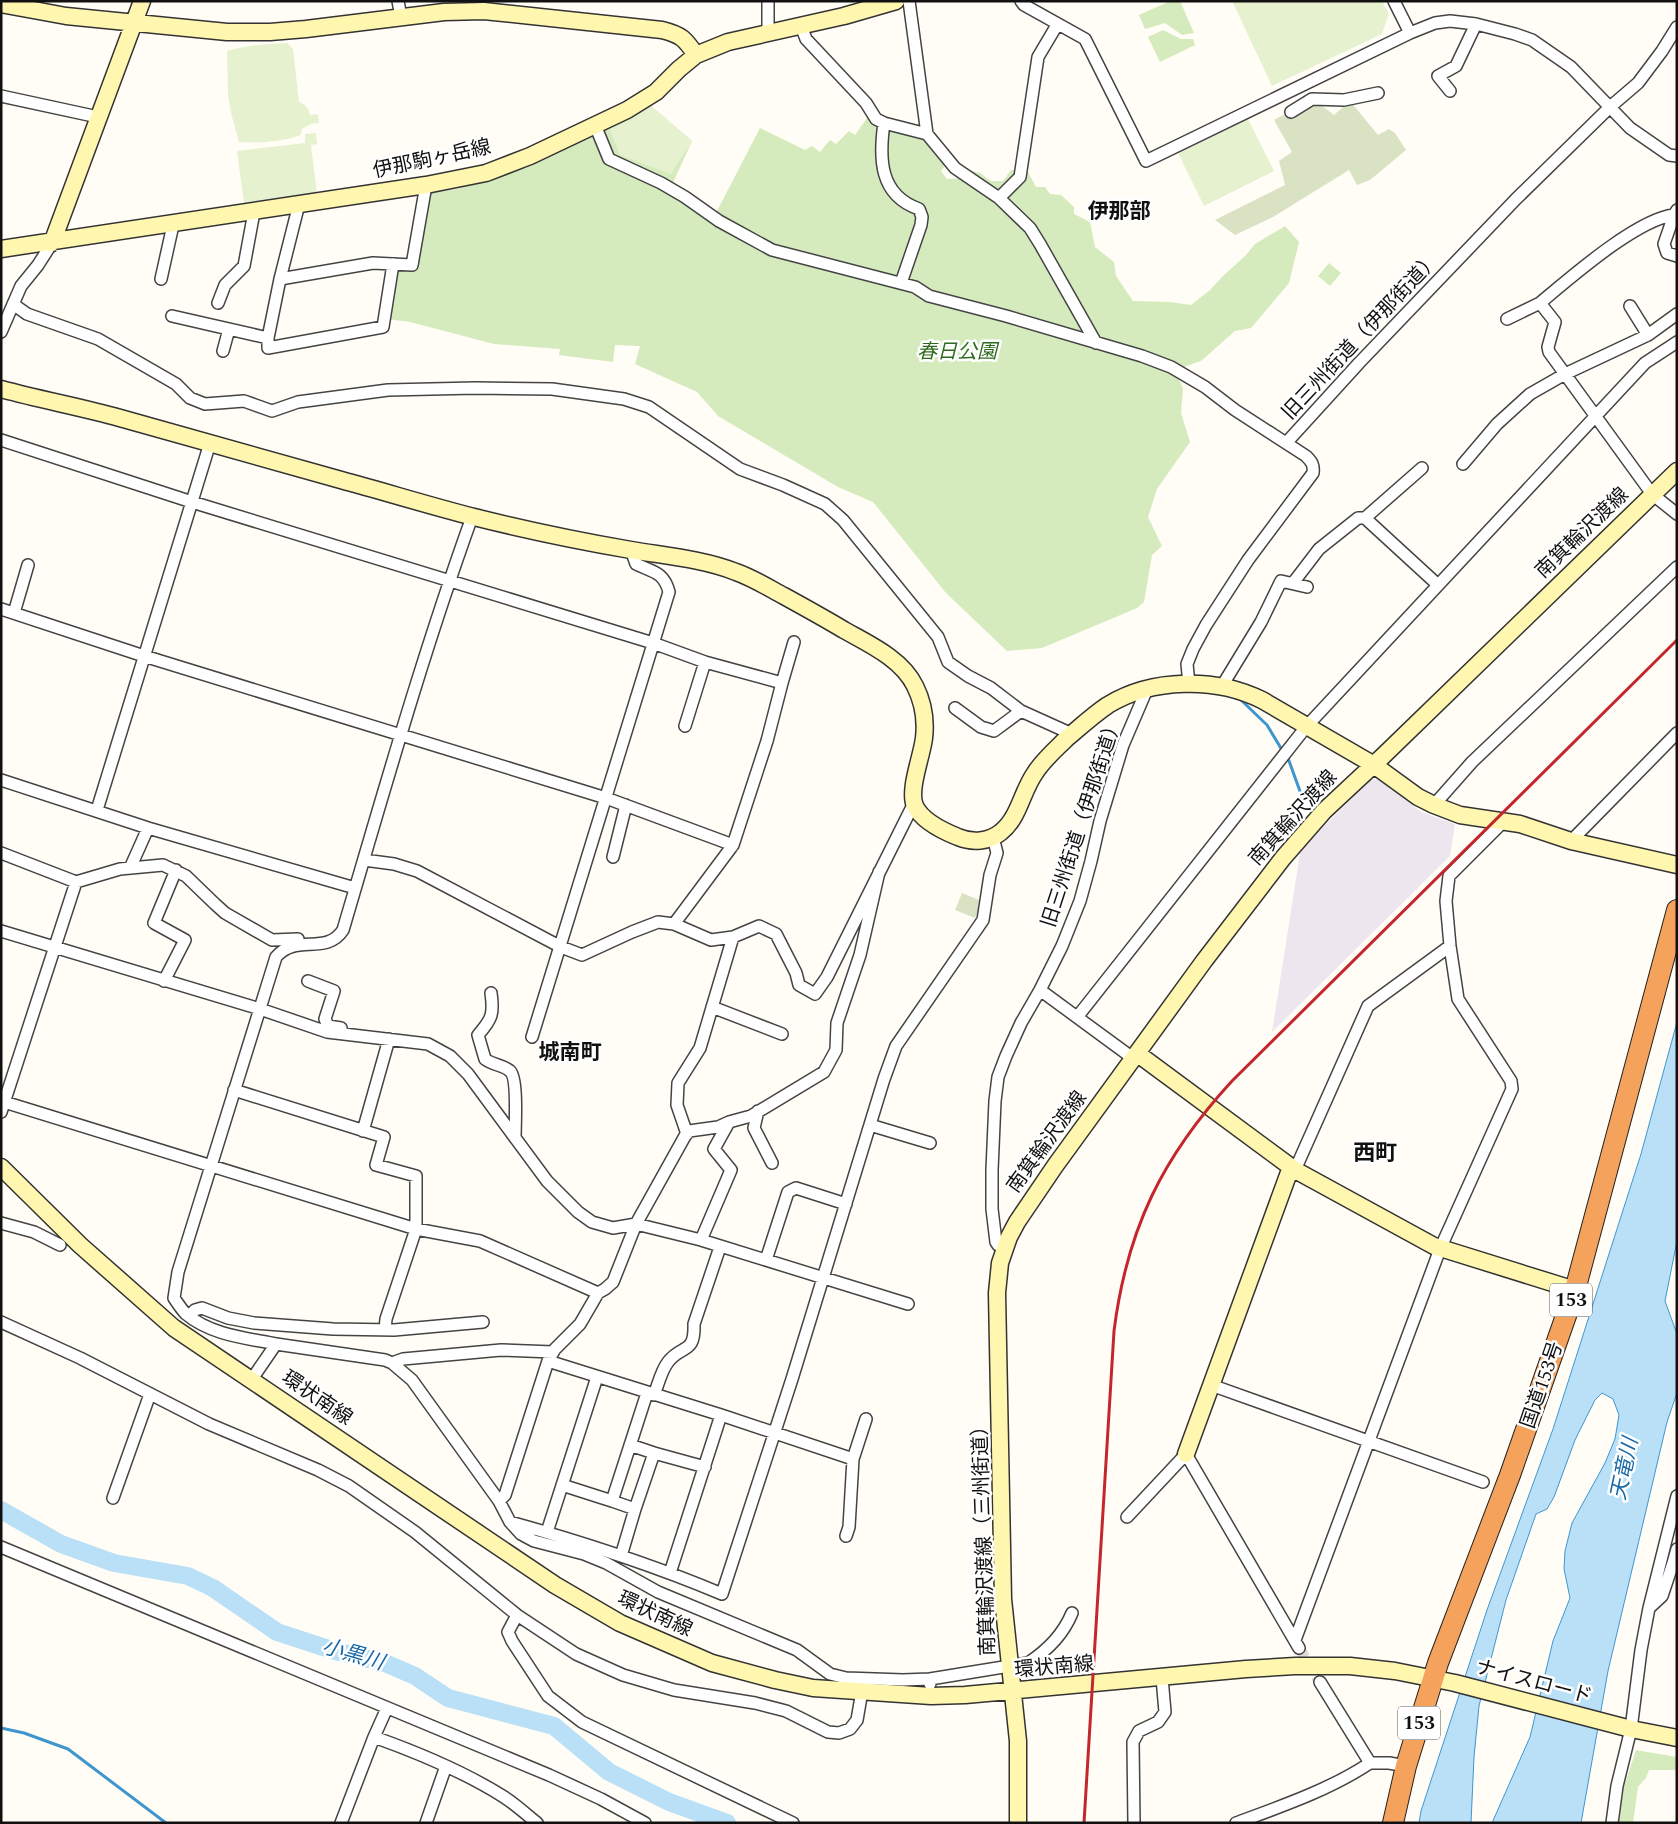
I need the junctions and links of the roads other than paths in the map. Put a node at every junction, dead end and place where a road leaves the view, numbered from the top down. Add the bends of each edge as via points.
1 (142, 1) edge
2 (768, 1) edge
3 (896, 1) edge
4 (909, 1) edge
5 (1021, 1) edge
6 (1394, 1) edge
7 (1, 4) edge
8 (400, 9) edge
9 (133, 24) junction
10 (1057, 24) junction
11 (1476, 24) junction
12 (801, 26) junction
13 (1677, 27) edge
14 (768, 33) junction
15 (1410, 33) junction
16 (696, 55) junction
17 (1450, 91) dead end
18 (1378, 93) dead end
19 (1, 96) edge
20 (1610, 107) junction
21 (1291, 112) dead end
22 (98, 117) junction
23 (884, 123) junction
24 (595, 125) junction
25 (927, 134) junction
26 (1677, 156) edge
27 (426, 185) junction
28 (999, 198) junction
29 (299, 204) junction
30 (254, 212) junction
31 (1675, 213) edge
32 (173, 225) junction
33 (52, 243) junction
34 (1, 249) edge
35 (1677, 256) edge
36 (393, 264) junction
37 (161, 279) dead end
38 (280, 279) junction
39 (901, 283) junction
40 (218, 303) dead end
41 (1540, 303) junction
42 (13, 304) junction
43 (1630, 306) dead end
44 (1677, 314) edge
45 (172, 316) dead end
46 (1507, 319) dead end
47 (229, 329) junction
48 (1, 332) edge
49 (1648, 335) junction
50 (268, 338) junction
51 (1677, 342) edge
52 (1096, 343) junction
53 (223, 351) dead end
54 (1565, 374) junction
55 (1, 389) edge
56 (1595, 415) junction
57 (1, 440) edge
58 (1287, 442) junction
59 (210, 443) junction
60 (1463, 464) dead end
61 (1422, 468) dead end
62 (1677, 470) edge
63 (1652, 494) junction
64 (192, 502) junction
65 (1677, 514) edge
66 (472, 517) junction
67 (1365, 518) junction
68 (631, 550) junction
69 (28, 565) dead end
70 (1677, 567) edge
71 (450, 580) junction
72 (1292, 583) junction
73 (1438, 585) junction
74 (1307, 587) dead end
75 (1, 609) edge
76 (14, 613) junction
77 (794, 642) dead end
78 (653, 643) junction
79 (144, 656) junction
80 (705, 662) junction
81 (782, 683) junction
82 (1189, 684) junction
83 (1222, 686) junction
84 (1147, 689) junction
85 (955, 708) dead end
86 (1021, 711) junction
87 (685, 726) dead end
88 (1306, 727) junction
89 (1677, 733) edge
90 (401, 734) junction
91 (1072, 734) junction
92 (1374, 765) junction
93 (1, 780) edge
94 (606, 798) junction
95 (626, 805) junction
96 (914, 805) junction
97 (1434, 805) junction
98 (97, 810) junction
99 (1504, 821) junction
100 (148, 828) junction
101 (993, 837) junction
102 (1571, 841) junction
103 (733, 845) junction
104 (1, 853) edge
105 (612, 858) dead end
106 (364, 860) junction
107 (1677, 864) edge
108 (131, 866) junction
109 (176, 870) junction
110 (879, 872) junction
111 (76, 882) junction
112 (355, 888) junction
113 (1677, 910) edge
114 (674, 924) junction
115 (1, 931) edge
116 (733, 937) junction
117 (315, 944) junction
118 (1450, 946) junction
119 (561, 947) junction
120 (56, 948) junction
121 (164, 981) junction
122 (308, 981) dead end
123 (1040, 990) junction
124 (490, 992) dead end
125 (712, 1007) junction
126 (260, 1009) junction
127 (1078, 1016) junction
128 (782, 1034) dead end
129 (374, 1037) junction
130 (532, 1037) dead end
131 (389, 1039) junction
132 (1136, 1056) junction
133 (234, 1090) junction
134 (2, 1105) edge
135 (758, 1111) junction
136 (729, 1122) junction
137 (870, 1125) junction
138 (363, 1131) junction
139 (687, 1134) junction
140 (515, 1138) junction
141 (930, 1143) dead end
142 (772, 1163) dead end
143 (211, 1166) junction
144 (1, 1167) edge
145 (1293, 1169) junction
146 (846, 1204) junction
147 (1, 1223) edge
148 (636, 1224) junction
149 (416, 1229) junction
150 (701, 1240) junction
151 (60, 1246) dead end
152 (720, 1247) junction
153 (1005, 1248) junction
154 (1440, 1249) junction
155 (766, 1260) junction
156 (822, 1278) junction
157 (1575, 1290) junction
158 (598, 1293) junction
159 (908, 1304) dead end
160 (189, 1316) junction
161 (1, 1322) edge
162 (483, 1322) dead end
163 (384, 1330) junction
164 (276, 1344) junction
165 (550, 1357) junction
166 (392, 1363) junction
167 (597, 1377) junction
168 (252, 1379) junction
169 (1211, 1385) junction
170 (150, 1394) junction
171 (651, 1394) junction
172 (721, 1415) junction
173 (866, 1419) dead end
174 (774, 1433) junction
175 (1368, 1441) junction
176 (630, 1445) junction
177 (654, 1452) junction
178 (1186, 1454) junction
179 (853, 1459) junction
180 (705, 1467) junction
181 (1482, 1482) dead end
182 (562, 1486) junction
183 (1677, 1496) edge
184 (113, 1498) dead end
185 (499, 1501) junction
186 (612, 1501) junction
187 (635, 1509) junction
188 (1127, 1517) dead end
189 (510, 1522) junction
190 (547, 1532) junction
191 (846, 1536) dead end
192 (1, 1547) edge
193 (1677, 1549) edge
194 (621, 1556) junction
195 (1675, 1563) edge
196 (670, 1573) junction
197 (1649, 1608) junction
198 (1072, 1613) dead end
199 (517, 1615) junction
200 (1010, 1667) junction
201 (1162, 1678) junction
202 (930, 1679) junction
203 (1433, 1679) junction
204 (1320, 1682) tunnel mouth
205 (862, 1691) junction
206 (1013, 1692) junction
207 (931, 1696) junction
208 (387, 1708) junction
209 (1628, 1728) junction
210 (374, 1737) junction
211 (1677, 1738) edge
212 (1370, 1763) junction
213 (446, 1766) junction
214 (1406, 1766) junction
215 (341, 1823) edge
216 (426, 1823) edge
217 (537, 1823) edge
218 (645, 1823) edge
219 (792, 1823) edge
220 (1018, 1823) edge
221 (1134, 1823) edge
222 (1236, 1823) edge
223 (1393, 1823) edge
224 (1612, 1823) edge

1 - 9 street
2 - 14 street
3 - 12 street, 伊那駒ヶ岳線
4 - 25 street
5 - 10 street
6 - 15 street
7 - 9 street
8 - 9 street via 306,29 270,32 227,32
8 - 16 street via 484,11 662,30 685,39
9 - 22 street
10 - 15 street via 1085,39 1145,163
10 - 28 street via 1038,57 1020,177
11 - 15 street via 1435,23
11 - 17 street via 1456,66 1438,76
11 - 20 street via 1514,34 1539,45 1570,67
12 - 14 street, 伊那駒ヶ岳線
12 - 23 street via 806,39 866,103 876,119
13 - 20 street, 旧三州街道（伊那街道） via 1638,83
14 - 16 street, 伊那駒ヶ岳線 via 728,42
16 - 24 street, 伊那駒ヶ岳線 via 649,97
18 - 21 street via 1344,100 1312,99
19 - 22 street
20 - 26 street via 1630,128 1669,155
20 - 58 street, 旧三州街道（伊那街道） via 1516,199
22 - 33 street
23 - 25 street
23 - 39 street via 883,175 893,192 906,205 919,209 922,217
24 - 27 street, 伊那駒ヶ岳線 via 486,173
24 - 39 street via 608,159 661,183 754,241 772,250
25 - 28 street via 955,168
27 - 29 street, 伊那駒ヶ岳線
27 - 36 street via 412,265
28 - 52 street via 1030,228
29 - 30 street, 伊那駒ヶ岳線
29 - 38 street
30 - 32 street, 伊那駒ヶ岳線
30 - 40 street via 244,266 224,284
31 - 35 street via 1664,244 1667,253
31 - 41 street via 1633,232
32 - 33 street, 伊那駒ヶ岳線
32 - 37 street
33 - 34 street, 伊那駒ヶ岳線
33 - 42 street via 21,286
36 - 38 street via 373,263
36 - 50 street via 384,327 268,348
38 - 50 street
39 - 52 street via 938,299
41 - 46 street
41 - 54 street via 1555,322 1548,347
42 - 48 street
42 - 86 street via 27,314 98,339 176,384 190,398 205,404 235,400 272,411 298,402 388,390 475,388 552,389 624,399 649,407 740,469 825,504 835,512 938,637 948,662
43 - 49 street
44 - 49 street
45 - 47 street
47 - 50 street
47 - 53 street
49 - 54 street
51 - 56 street via 1645,363
52 - 58 street via 1171,367
54 - 56 street
54 - 60 street via 1530,394 1497,424
55 - 59 street via 93,410
56 - 63 street
56 - 73 street
57 - 64 street
58 - 82 street, 旧三州街道（伊那街道） via 1312,462 1313,473 1248,560 1206,626 1187,664
59 - 64 street
59 - 66 street
61 - 67 street
62 - 63 street, 南箕輪沢渡線
63 - 65 street
63 - 92 street, 南箕輪沢渡線
64 - 71 street
64 - 79 street
66 - 68 street
66 - 71 street
67 - 72 street via 1358,518 1319,549
67 - 73 street
68 - 78 street via 636,564 661,575 669,592
68 - 96 street via 698,561 736,572 892,659 911,680 922,706 924,738 913,792
69 - 76 street
70 - 97 street via 1472,762
71 - 78 street
71 - 90 street
72 - 74 street
72 - 83 street via 1281,581 1261,622
73 - 88 street
75 - 76 street
76 - 79 street
77 - 81 street
78 - 80 street
78 - 94 street
79 - 90 street
79 - 98 street
80 - 81 street
80 - 87 street
81 - 103 street via 768,741
82 - 83 street
82 - 84 street
83 - 88 street via 1247,692
84 - 91 street via 1106,706
84 - 123 street, 旧三州街道（伊那街道） via 1123,745 1080,901
85 - 86 street via 981,727 994,731
86 - 91 street
88 - 92 street
88 - 127 street
89 - 102 street
90 - 94 street
90 - 106 street
91 - 101 street via 1038,768 1012,820
92 - 97 street
92 - 132 street, 南箕輪沢渡線 via 1324,811 1283,858
93 - 98 street
94 - 95 street
94 - 119 street
95 - 103 street
95 - 105 street
96 - 101 street via 926,819 960,838 972,841
96 - 110 street
97 - 99 street via 1460,815
98 - 100 street
99 - 102 street
99 - 118 street via 1449,876 1446,901
100 - 108 street
100 - 112 street
101 - 137 street via 997,854 983,920 896,1046
102 - 107 street
103 - 114 street
104 - 111 street
106 - 112 street
106 - 119 street via 417,870
108 - 109 street via 163,865
108 - 111 street
109 - 117 street via 225,912 272,940 307,938
109 - 121 street via 154,923 185,940
110 - 116 street via 816,994 799,985 776,934 758,926
110 - 135 street via 860,955 837,1023 836,1050 824,1072
111 - 120 street
112 - 117 street via 338,937
113 - 157 highway, 国道153号 / 153
114 - 116 street via 710,940
114 - 119 street via 658,922 582,955
115 - 120 street
116 - 125 street
117 - 126 street via 288,947 276,957
118 - 145 street via 1368,1006
118 - 154 street via 1458,999 1511,1081 1512,1089
119 - 130 street
120 - 121 street
120 - 134 street
121 - 126 street
122 - 129 street via 334,991 324,1019 328,1026 372,1032
123 - 127 street
123 - 153 street, 旧三州街道（伊那街道） via 1006,1056 994,1101 992,1209 996,1242
124 - 140 street via 492,1015 478,1035 485,1059 510,1070 514,1077
125 - 128 street
125 - 139 street via 700,1048 678,1083 677,1105
126 - 129 street via 327,1032
126 - 133 street
127 - 132 street
129 - 131 street
131 - 138 street
131 - 140 street via 428,1044 450,1056 468,1074
132 - 145 street
132 - 153 street, 南箕輪沢渡線 via 1016,1222
133 - 138 street
133 - 143 street
134 - 143 street
135 - 136 street
135 - 142 street via 754,1128
136 - 139 street
136 - 150 street via 714,1149 731,1170
137 - 141 street
137 - 146 street
138 - 149 street via 384,1137 376,1165 416,1176
139 - 148 street
140 - 148 street via 548,1181 592,1222 613,1228
143 - 149 street
143 - 160 street via 175,1286 174,1298
144 - 168 street, 環状南線 via 80,1245 174,1328
145 - 154 street
145 - 169 street
146 - 155 street via 796,1188 788,1192
146 - 156 street
147 - 151 street via 34,1232
148 - 150 street
148 - 158 street via 613,1282
149 - 158 street via 480,1241
149 - 163 street
150 - 152 street
152 - 155 street
152 - 171 street via 694,1324 691,1345 666,1364
153 - 200 street, 南箕輪沢渡線（三州街道） via 1000,1263 998,1293 1003,1599
154 - 157 street
154 - 175 street
155 - 156 street
156 - 159 street
156 - 174 street
157 - 203 highway, 国道153号 / 153 via 1510,1476
158 - 165 street via 580,1324
160 - 163 street via 202,1308 228,1318 254,1322
160 - 164 street via 217,1331
161 - 170 street
162 - 163 street
164 - 166 street
164 - 168 street
165 - 166 street via 501,1350 403,1359
165 - 167 street
165 - 185 street via 505,1495
166 - 185 street via 412,1380
167 - 171 street
167 - 182 street
168 - 205 street, 環状南線 via 555,1584 620,1623 712,1663 745,1673 813,1688
169 - 175 street
169 - 178 street
170 - 184 street
170 - 199 street via 349,1486 415,1532
171 - 172 street
171 - 176 street
172 - 174 street
172 - 180 street
173 - 179 street
174 - 179 street
174 - 196 street via 722,1594
175 - 178 street via 1297,1644
175 - 181 street
176 - 177 street
176 - 186 street
177 - 180 street
177 - 187 street
178 - 188 street
179 - 191 street
180 - 196 street
182 - 186 street
182 - 190 street
183 - 197 street
185 - 189 street
186 - 187 street
187 - 194 street
189 - 190 street
189 - 202 street via 521,1534 534,1541 606,1563 658,1592 797,1650 830,1674 846,1678
190 - 194 street
192 - 208 street
193 - 195 street
194 - 196 street
195 - 197 street via 1662,1596
197 - 209 street
198 - 200 street via 1066,1628 1041,1655 1028,1663
199 - 205 street via 576,1654 623,1675 674,1690 786,1711 828,1732 850,1729 857,1720
199 - 219 street via 508,1632 512,1641 548,1696 582,1722
200 - 202 street
200 - 206 street, 南箕輪沢渡線（三州街道）
201 - 203 street, 環状南線 via 1321,1665 1378,1669
201 - 206 street, 環状南線
201 - 221 street via 1165,1712 1158,1722 1139,1731 1133,1742
202 - 207 street
203 - 209 street, ナイスロード
203 - 214 highway, 国道153号 / 153
204 - 212 street
205 - 207 street, 環状南線
206 - 207 street, 環状南線
206 - 220 street, 南箕輪沢渡線（三州街道） via 1018,1741
208 - 210 street
208 - 218 street via 549,1775
209 - 211 street, ナイスロード
209 - 224 street
210 - 213 street
210 - 215 street
212 - 214 street
212 - 222 street via 1347,1778
213 - 216 street
213 - 217 street via 505,1798
214 - 223 highway, 国道153号 / 153

